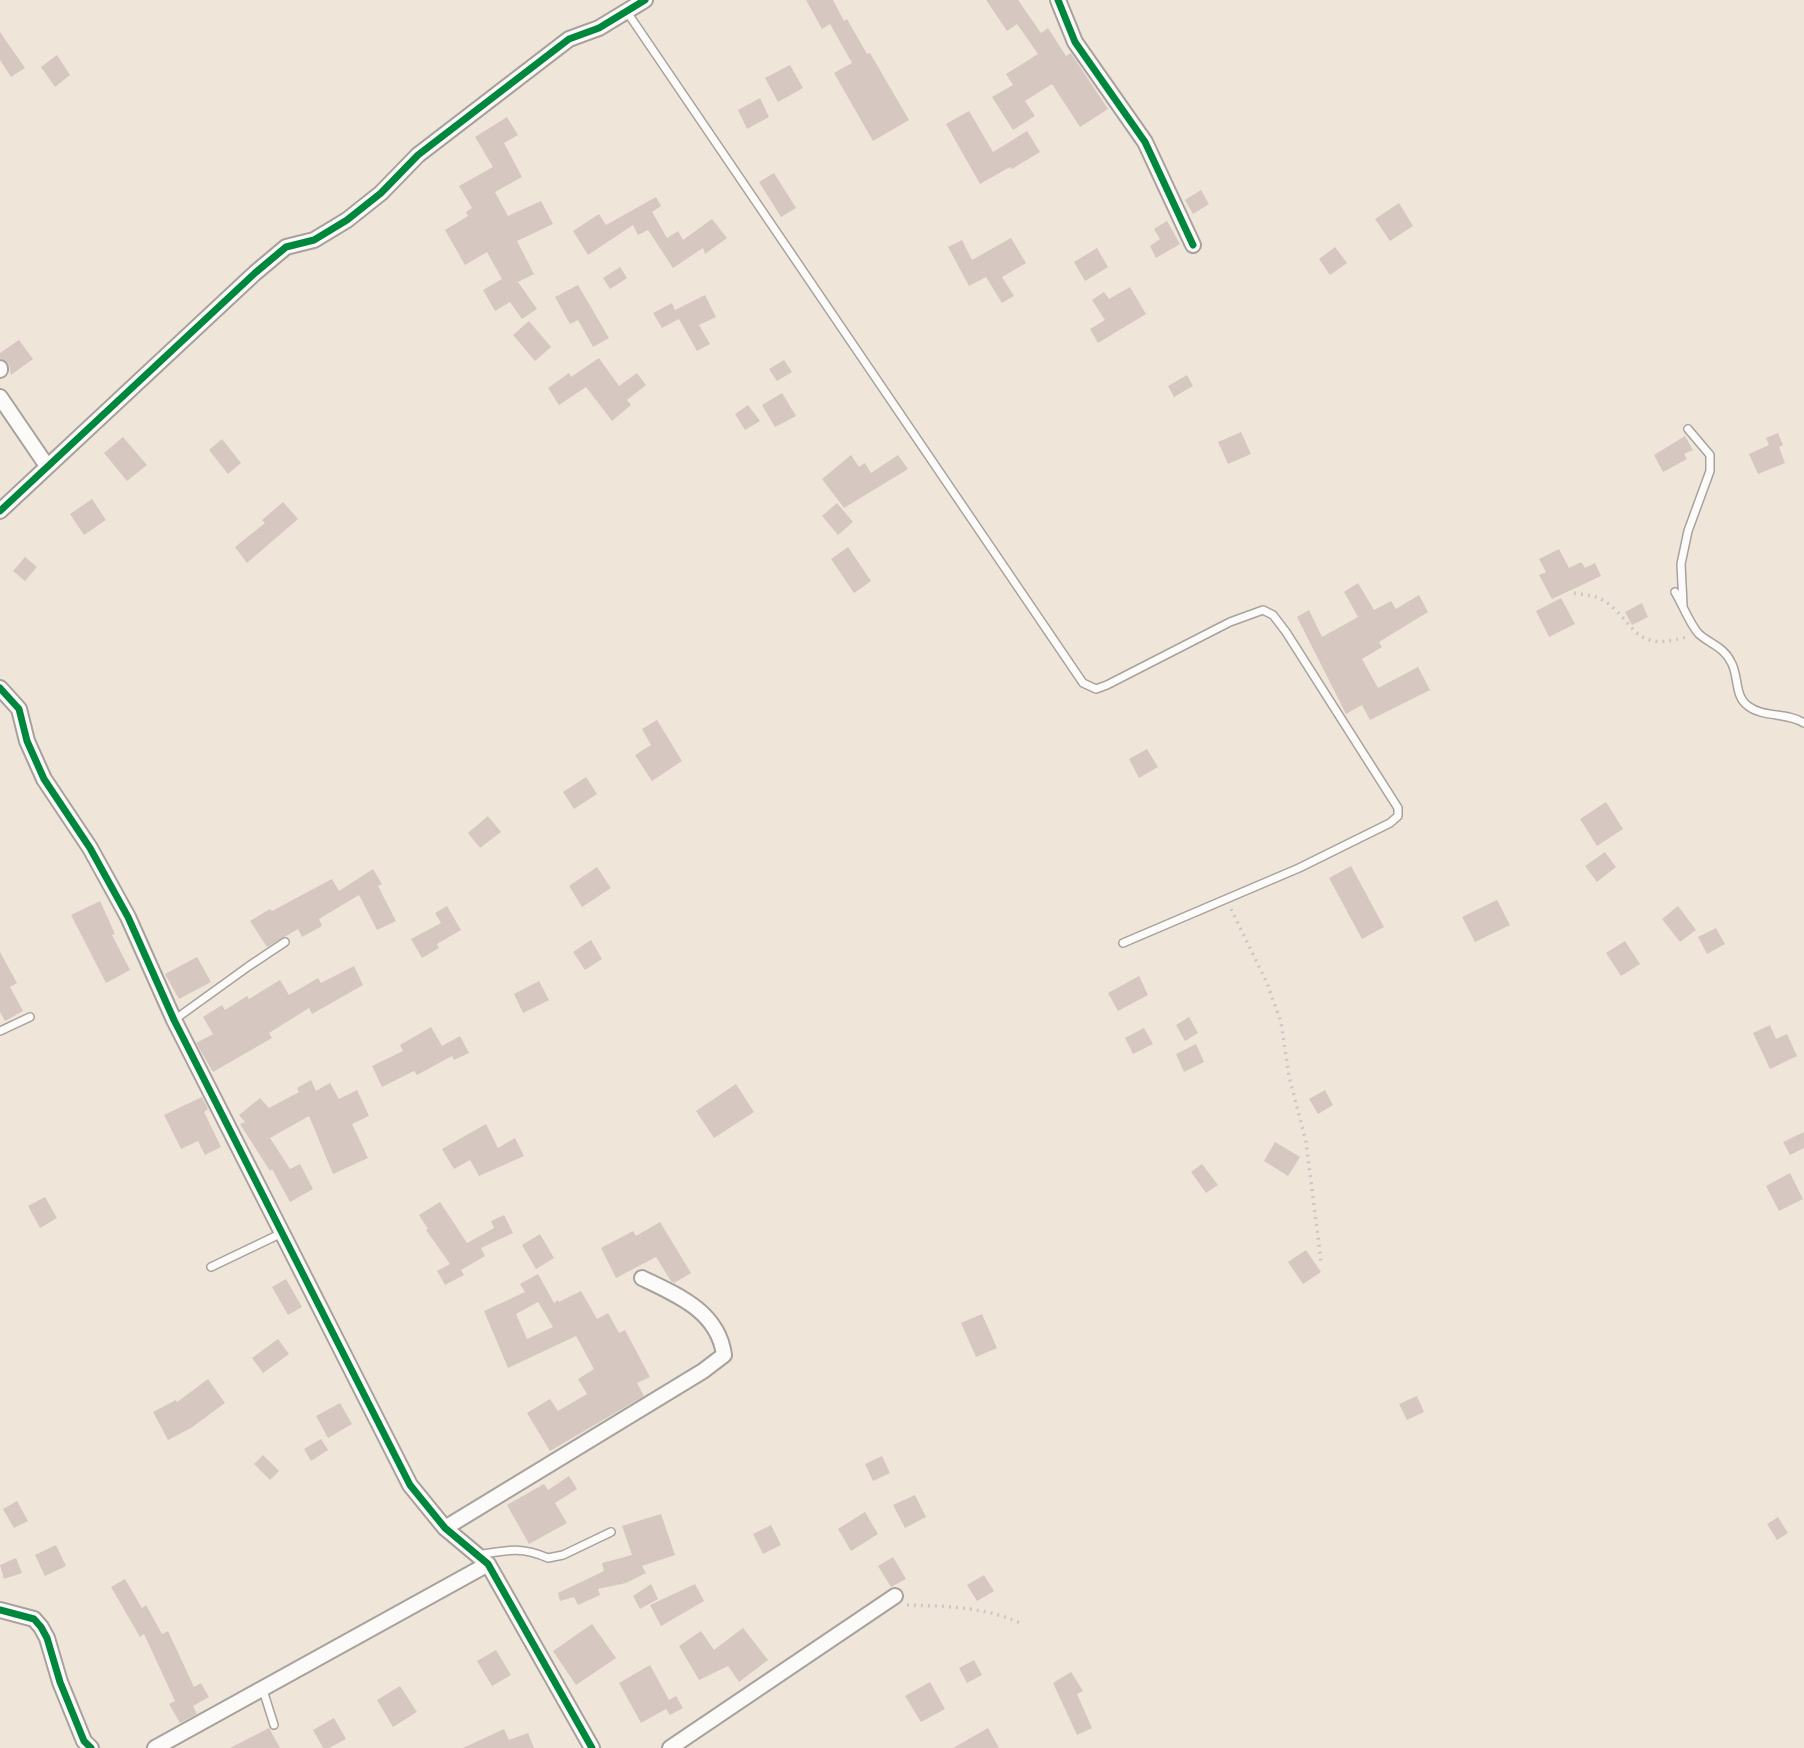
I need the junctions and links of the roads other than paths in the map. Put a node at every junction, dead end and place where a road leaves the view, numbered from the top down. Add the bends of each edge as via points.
1 (645, 0) edge
2 (1058, 0) edge
3 (627, 12) junction
4 (1193, 245) dead end
5 (0, 397) edge
6 (1688, 429) dead end
7 (47, 466) junction
8 (0, 511) edge
9 (1675, 592) dead end
10 (1684, 606) junction
11 (0, 688) edge
12 (1804, 723) edge
13 (285, 942) dead end
14 (1123, 943) dead end
15 (30, 1017) dead end
16 (174, 1020) junction
17 (0, 1031) edge
18 (282, 1233) junction
19 (211, 1267) dead end
20 (642, 1278) dead end
21 (445, 1528) junction
22 (611, 1532) dead end
23 (483, 1559) junction
24 (890, 1599) road end
25 (0, 1610) edge
26 (263, 1689) junction
27 (274, 1725) dead end
28 (91, 1748) edge
29 (155, 1748) edge
30 (593, 1748) edge
31 (670, 1748) edge

1 - 3 street
2 - 4 street via 1075,42 1145,142
3 - 7 street via 569,39 540,60 418,155 347,220 314,240 286,247
3 - 14 lane via 1083,683 1096,689 1107,685 1263,610 1286,632 1398,808 1398,816 1390,823 1299,868
5 - 7 street
6 - 10 lane via 1710,455 1710,471 1681,564
7 - 8 street
9 - 10 lane
10 - 12 lane via 1698,633 1719,646 1732,662 1745,705
11 - 16 street via 19,709 44,779 128,917
13 - 16 lane
15 - 17 lane
16 - 18 street
18 - 19 lane
18 - 21 street via 410,1485
20 - 21 street via 694,1304 722,1340 724,1354
21 - 23 street
22 - 23 lane via 548,1559 521,1549
23 - 26 street
23 - 30 street
24 - 31 street
25 - 28 street via 34,1619 41,1627 79,1730
26 - 27 lane
26 - 29 street

